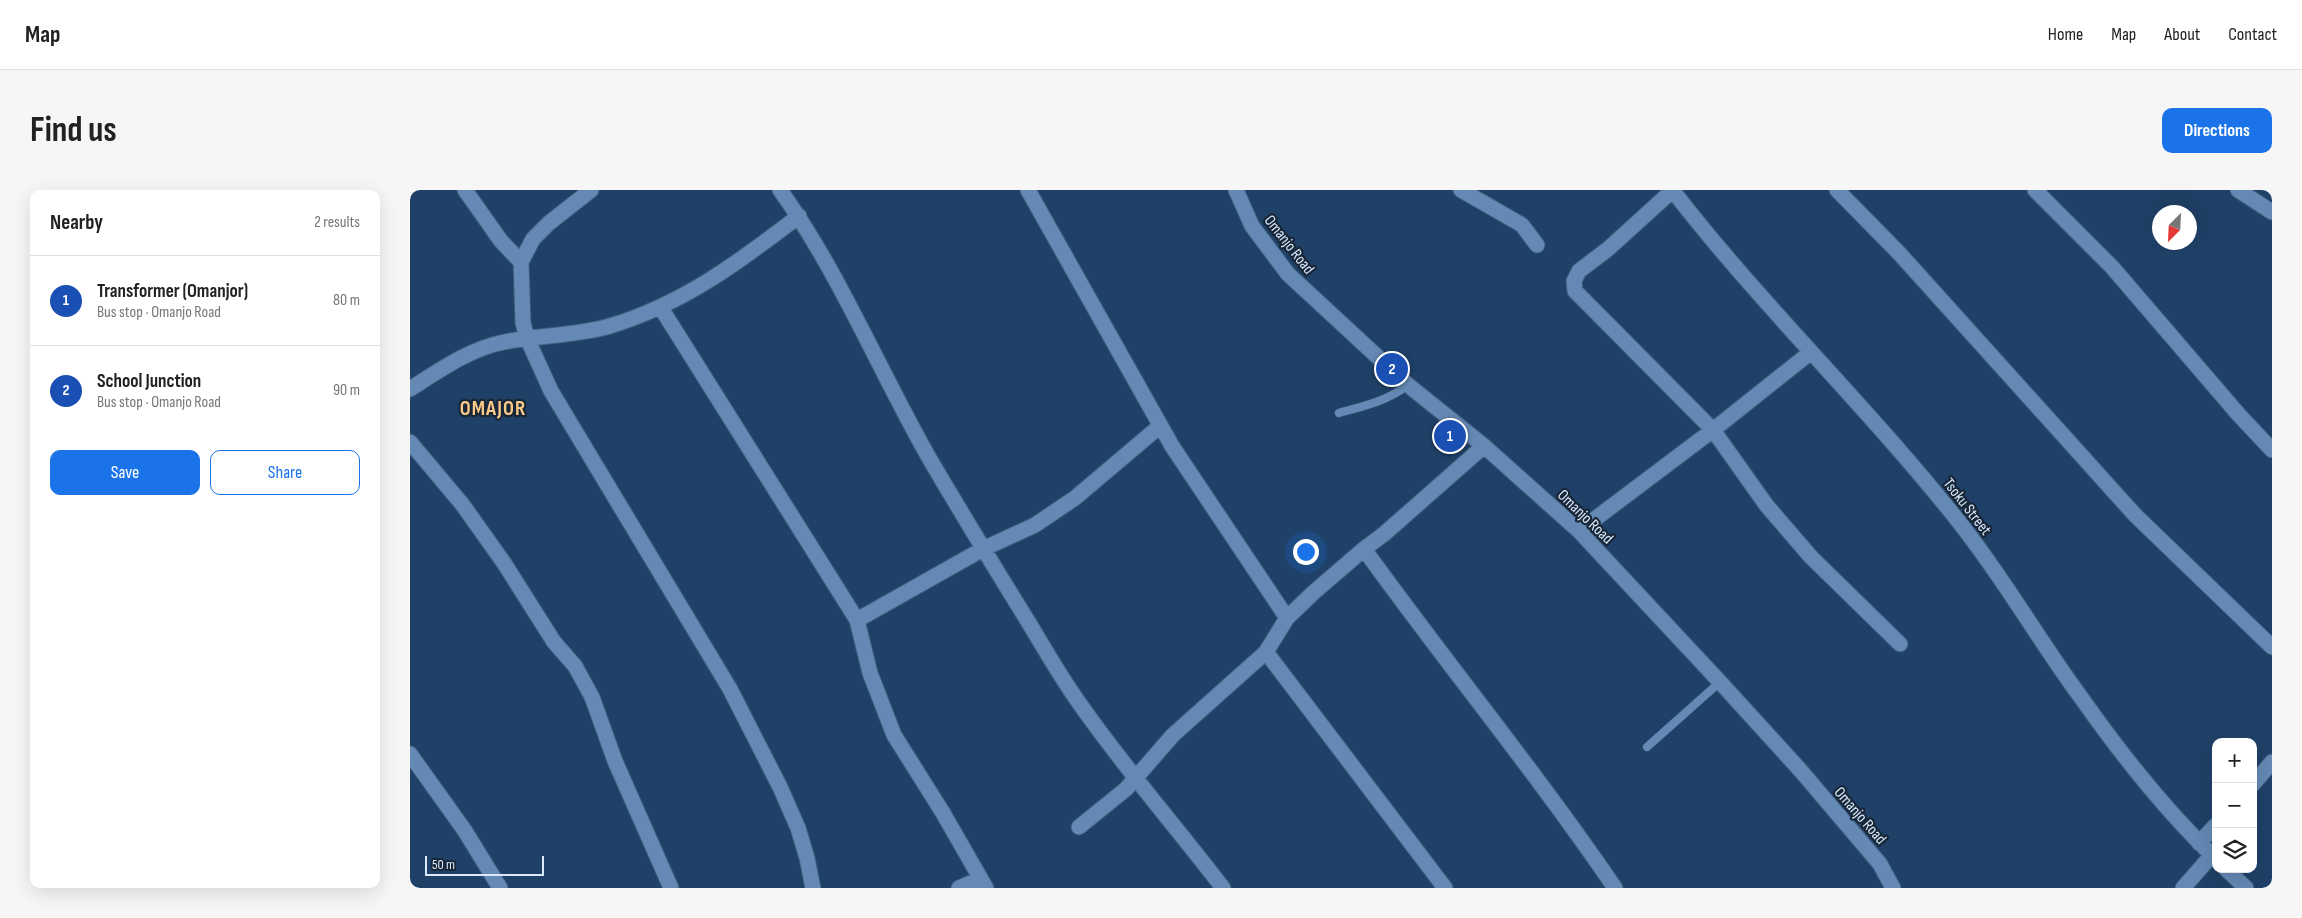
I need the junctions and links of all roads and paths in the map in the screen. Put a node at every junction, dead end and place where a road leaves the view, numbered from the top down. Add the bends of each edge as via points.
1 (465, 190) edge
2 (590, 190) edge
3 (780, 190) edge
4 (1028, 190) edge
5 (1236, 190) edge
6 (1461, 190) edge
7 (1673, 190) edge
8 (1836, 190) edge
9 (2035, 190) edge
10 (2238, 190) edge
11 (2272, 212) edge
12 (799, 216) junction
13 (1537, 245) dead end
14 (521, 262) junction
15 (661, 308) junction
16 (527, 338) junction
17 (1811, 352) junction
18 (1408, 385) junction
19 (410, 389) edge
20 (1339, 413) dead end
21 (1160, 426) junction
22 (1713, 430) junction
23 (410, 442) edge
24 (1484, 446) junction
25 (2272, 450) edge
26 (1579, 531) junction
27 (983, 549) junction
28 (1364, 549) junction
29 (1287, 618) junction
30 (857, 620) junction
31 (1900, 644) dead end
32 (2272, 647) edge
33 (1266, 652) junction
34 (1720, 682) junction
35 (1647, 747) dead end
36 (410, 754) edge
37 (2272, 762) edge
38 (1136, 780) junction
39 (2254, 783) edge
40 (1079, 827) dead end
41 (2213, 828) edge
42 (2199, 843) junction
43 (2212, 855) edge
44 (2212, 859) edge
45 (2230, 873) edge
46 (983, 883) edge
47 (500, 888) edge
48 (670, 888) edge
49 (814, 888) edge
50 (959, 888) edge
51 (1224, 888) edge
52 (1445, 888) edge
53 (1615, 888) edge
54 (1893, 888) edge
55 (2183, 888) edge
56 (2246, 888) edge

1 - 14 street via 501,241
2 - 14 street via 548,223 533,239
3 - 12 street
4 - 21 street
5 - 18 street, Omanjo Road via 1252,226 1288,274
6 - 13 street via 1522,225
7 - 17 street, Tsoku Street via 1710,239
7 - 22 street via 1580,271 1574,282 1575,291
8 - 32 street via 1898,253 2135,515
9 - 25 street via 2112,266
10 - 11 street
12 - 15 street via 731,268
12 - 27 street via 852,310 895,396
14 - 16 street via 523,323
15 - 16 street via 609,326
15 - 30 street
16 - 19 street via 483,348 452,361
16 - 49 street via 551,391 730,689 798,828
17 - 22 street
17 - 42 street, Tsoku Street via 1911,462 1960,523 2004,582 2080,696 2160,799
18 - 20 lane via 1395,395
18 - 24 street, Omanjo Road
21 - 27 street via 1075,498 1035,525
21 - 29 street
22 - 26 street
22 - 31 street via 1767,506 1811,557
23 - 48 street via 462,504 554,642 575,666 592,697 615,761
24 - 26 street, Omanjo Road
24 - 28 street
26 - 34 street, Omanjo Road
27 - 30 street
27 - 38 street via 1074,696
28 - 29 street
28 - 53 street
29 - 33 street
30 - 46 street via 870,673 894,735
33 - 38 street via 1173,735
33 - 52 street
34 - 35 lane
34 - 54 street, Omanjo Road via 1880,864
36 - 47 street via 465,831
37 - 39 street
38 - 40 street
38 - 51 street
41 - 42 street
42 - 43 street, Tsoku Street
44 - 55 street
45 - 56 street
46 - 50 street

